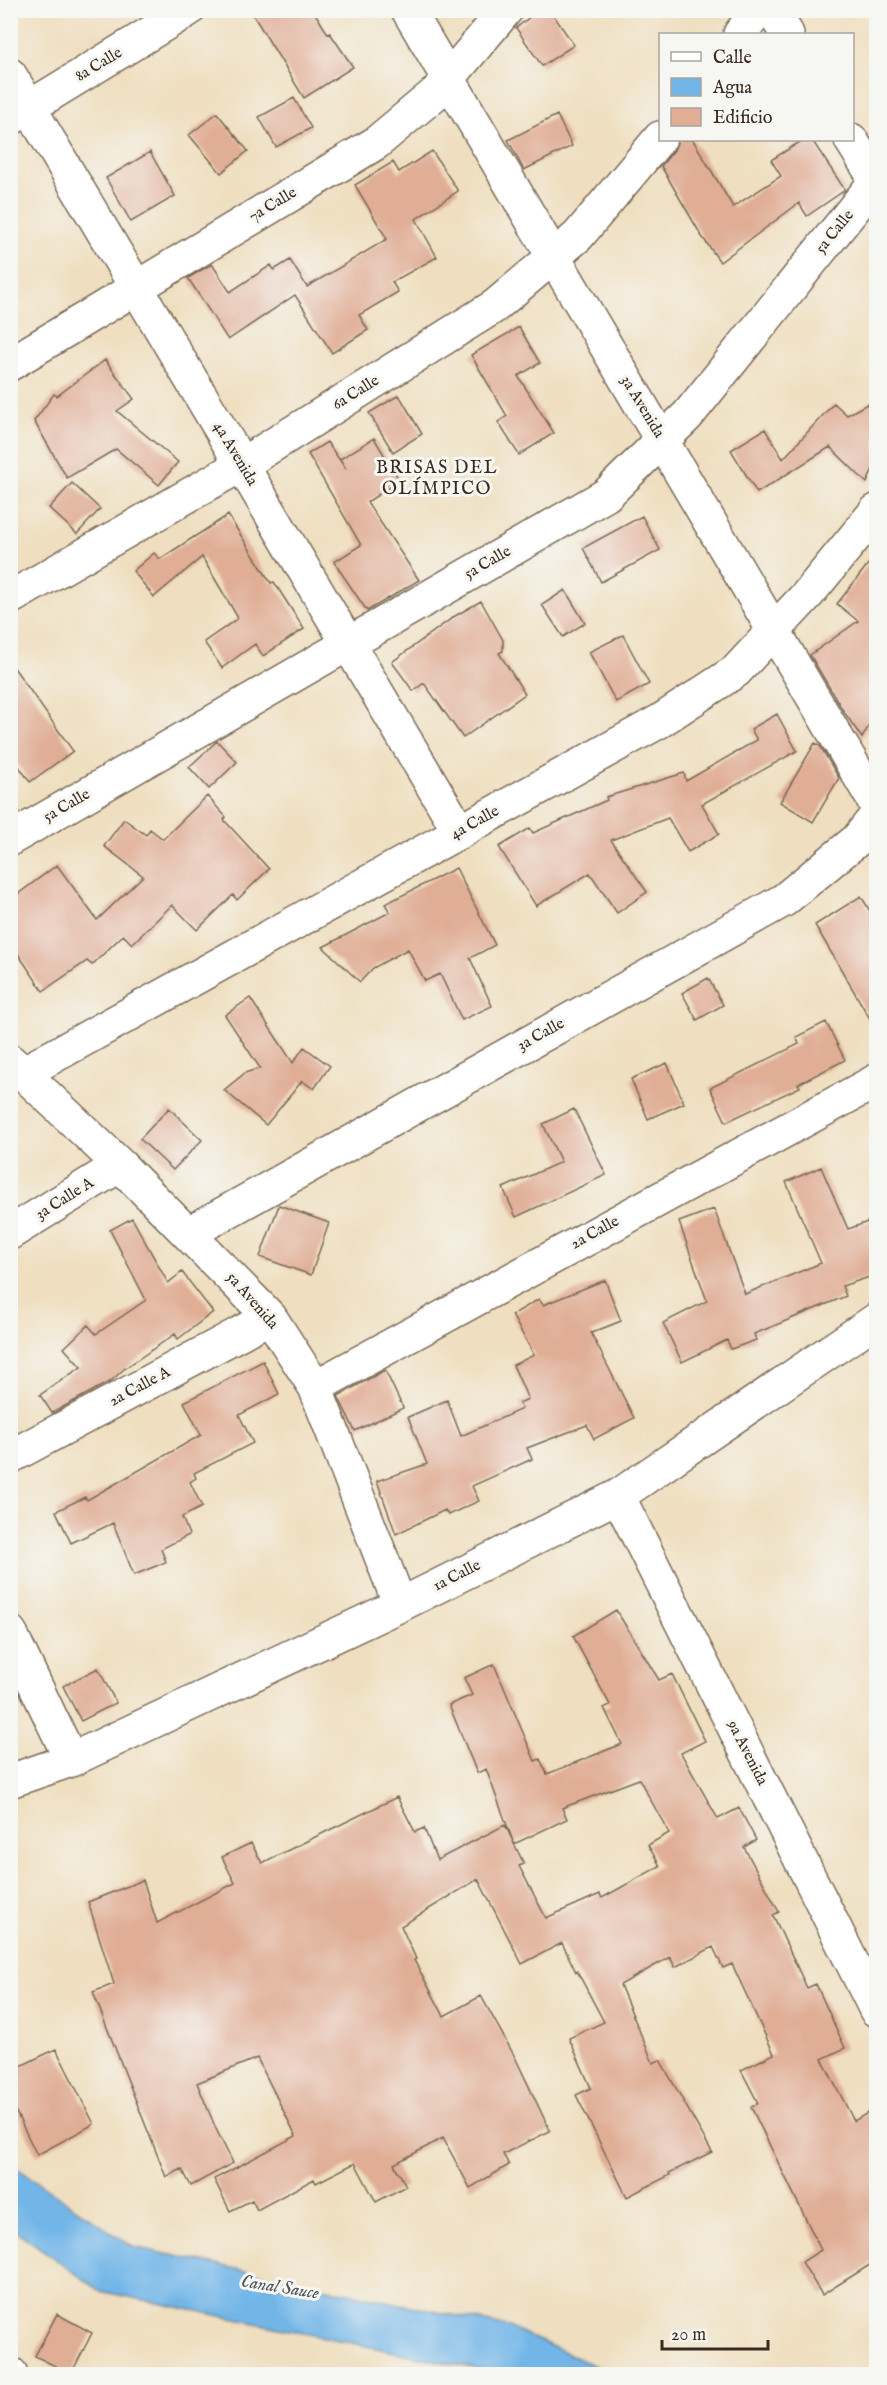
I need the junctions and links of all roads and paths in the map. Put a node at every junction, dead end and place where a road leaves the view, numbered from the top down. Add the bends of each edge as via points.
1 (188, 10) edge
2 (408, 10) edge
3 (506, 10) edge
4 (759, 10) edge
5 (772, 10) edge
6 (741, 33) edge
7 (786, 33) edge
8 (10, 75) edge
9 (448, 78) junction
10 (20, 113) edge
11 (659, 139) edge
12 (852, 141) edge
13 (876, 181) edge
14 (553, 256) junction
15 (136, 288) junction
16 (10, 364) edge
17 (662, 441) junction
18 (241, 465) junction
19 (876, 511) edge
20 (10, 598) edge
21 (774, 630) junction
22 (348, 644) junction
23 (876, 804) edge
24 (876, 816) edge
25 (460, 832) junction
26 (10, 839) edge
27 (17, 1067) edge
28 (876, 1081) edge
29 (120, 1165) junction
30 (10, 1233) edge
31 (189, 1233) junction
32 (270, 1317) junction
33 (876, 1320) edge
34 (315, 1387) junction
35 (10, 1457) edge
36 (618, 1496) junction
37 (400, 1605) junction
38 (10, 1632) edge
39 (71, 1760) junction
40 (10, 1781) edge
41 (876, 2010) edge

1 - 10 street, 8a Calle
2 - 9 street, 3a Avenida
3 - 9 street, 7a Calle
4 - 6 street
5 - 7 street
8 - 10 street, 4a Avenida
9 - 14 street, 3a Avenida
9 - 15 street, 7a Calle via 437,92 376,143
10 - 15 street, 4a Avenida
11 - 14 street, 6a Calle via 578,236
12 - 13 street
13 - 17 street, 5a Calle via 688,416
14 - 17 street, 3a Avenida
14 - 18 street, 6a Calle via 495,306
15 - 16 street, 7a Calle
15 - 18 street, 4a Avenida
17 - 21 street, 3a Avenida
17 - 22 street, 5a Calle via 606,495
18 - 20 street, 6a Calle
18 - 22 street, 4a Avenida
19 - 21 street, 4a Calle
21 - 23 street, 3a Avenida
21 - 25 street, 4a Calle via 736,670 660,721
22 - 25 street, 4a Avenida
22 - 26 street, 5a Calle
24 - 31 street, 3a Calle via 856,840 784,900
25 - 27 street, 4a Calle
27 - 29 street, 5a Avenida
28 - 34 street, 2a Calle
29 - 30 street, 3a Calle A
29 - 31 street, 5a Avenida
31 - 32 street, 5a Avenida
32 - 34 street, 5a Avenida
32 - 35 street, 2a Calle A
33 - 36 street, 1a Calle
34 - 37 street, 5a Avenida
36 - 37 street, 1a Calle
36 - 41 street, 9a Avenida
37 - 39 street, 1a Calle
38 - 39 street
39 - 40 street, 1a Calle

